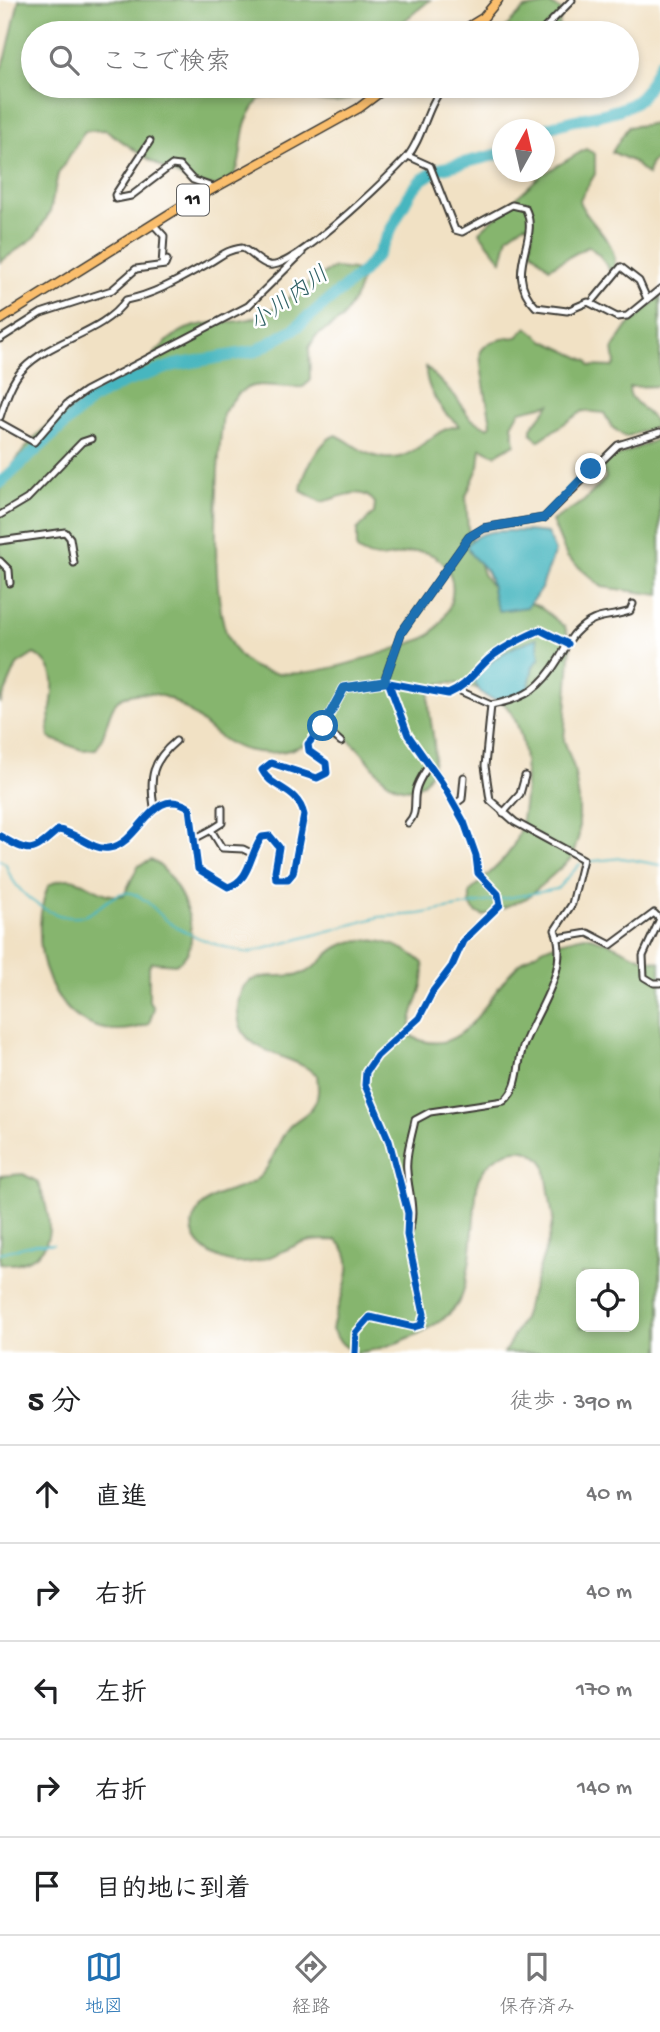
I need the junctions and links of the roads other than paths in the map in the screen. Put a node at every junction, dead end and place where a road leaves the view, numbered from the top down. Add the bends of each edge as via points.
1 (498, 0) edge
2 (572, 0) edge
3 (478, 21) edge
4 (552, 21) edge
5 (372, 98) edge
6 (434, 98) edge
7 (150, 141) dead end
8 (408, 156) junction
9 (215, 188) junction
10 (153, 224) junction
11 (302, 253) junction
12 (660, 289) edge
13 (647, 299) junction
14 (591, 303) junction
15 (0, 320) edge
16 (0, 340) edge
17 (0, 417) edge
18 (0, 423) edge
19 (660, 432) edge
20 (91, 439) dead end
21 (0, 515) edge
22 (0, 541) edge
23 (0, 561) edge
24 (74, 563) dead end
25 (10, 583) dead end
26 (633, 604) dead end
27 (568, 644) junction
28 (386, 683) junction
29 (458, 690) junction
30 (492, 705) junction
31 (323, 726) junction
32 (176, 741) dead end
33 (341, 742) dead end
34 (429, 765) junction
35 (525, 776) dead end
36 (464, 777) dead end
37 (454, 805) junction
38 (154, 807) junction
39 (222, 808) dead end
40 (503, 813) junction
41 (408, 823) dead end
42 (211, 830) junction
43 (0, 836) edge
44 (194, 839) junction
45 (253, 855) junction
46 (558, 938) junction
47 (660, 983) edge
48 (407, 1235) junction
49 (355, 1353) edge

1 - 3 main road
2 - 4 street
5 - 9 main road, 11
6 - 8 street
7 - 9 street via 116,199 131,196 172,165
8 - 11 street
8 - 14 street via 426,162 451,225 462,232 512,205 525,208 528,222 521,282 536,307 567,311
9 - 10 main road, 11
10 - 15 main road, 11
10 - 16 street via 164,236 165,263 136,269 112,290 41,313
11 - 17 street via 278,265 267,265 242,248 225,251 149,295 126,300 117,313 61,342 21,370
11 - 18 street via 248,306 85,391 34,442
12 - 13 street
13 - 14 street via 627,316 617,317
13 - 14 street via 639,281 621,267
19 - 28 street via 618,445 544,518 484,528 469,537 401,633
20 - 21 street via 82,442 27,499
22 - 24 street via 65,532
23 - 25 street via 9,570
26 - 27 street via 629,611 591,621
27 - 29 street via 540,630 507,645
27 - 30 street via 536,688 519,700
28 - 29 street via 437,694
28 - 31 street via 344,688
28 - 34 street via 408,735
29 - 30 street
30 - 40 street via 485,766 490,800
31 - 33 street
31 - 45 street via 308,744 309,751 327,763 324,777 271,763 262,770 288,789 303,808 293,873 288,880 276,879 279,847 270,835 262,837
32 - 38 street via 159,755 151,787
34 - 37 street
34 - 41 street via 420,779
35 - 40 street via 520,794
36 - 37 street via 462,799
37 - 48 street via 476,856 478,873 498,894 500,905 463,941 453,966 419,1018 366,1072 365,1085 389,1141 401,1185 408,1213
38 - 43 street via 123,844 111,848 102,849 58,830 32,850
38 - 44 street via 170,802 190,808
39 - 42 street via 222,823
40 - 46 street via 583,859 572,904 555,930
42 - 44 street
42 - 45 street via 222,848 243,849
44 - 45 street via 198,869 228,887 242,880
46 - 47 street via 588,933 611,945 654,914 660,919 643,956 644,977
46 - 48 street via 555,972 544,1008 522,1050 513,1093 504,1101 430,1112 415,1120 406,1169 412,1225
48 - 49 street via 424,1306 421,1325 370,1317 356,1333

